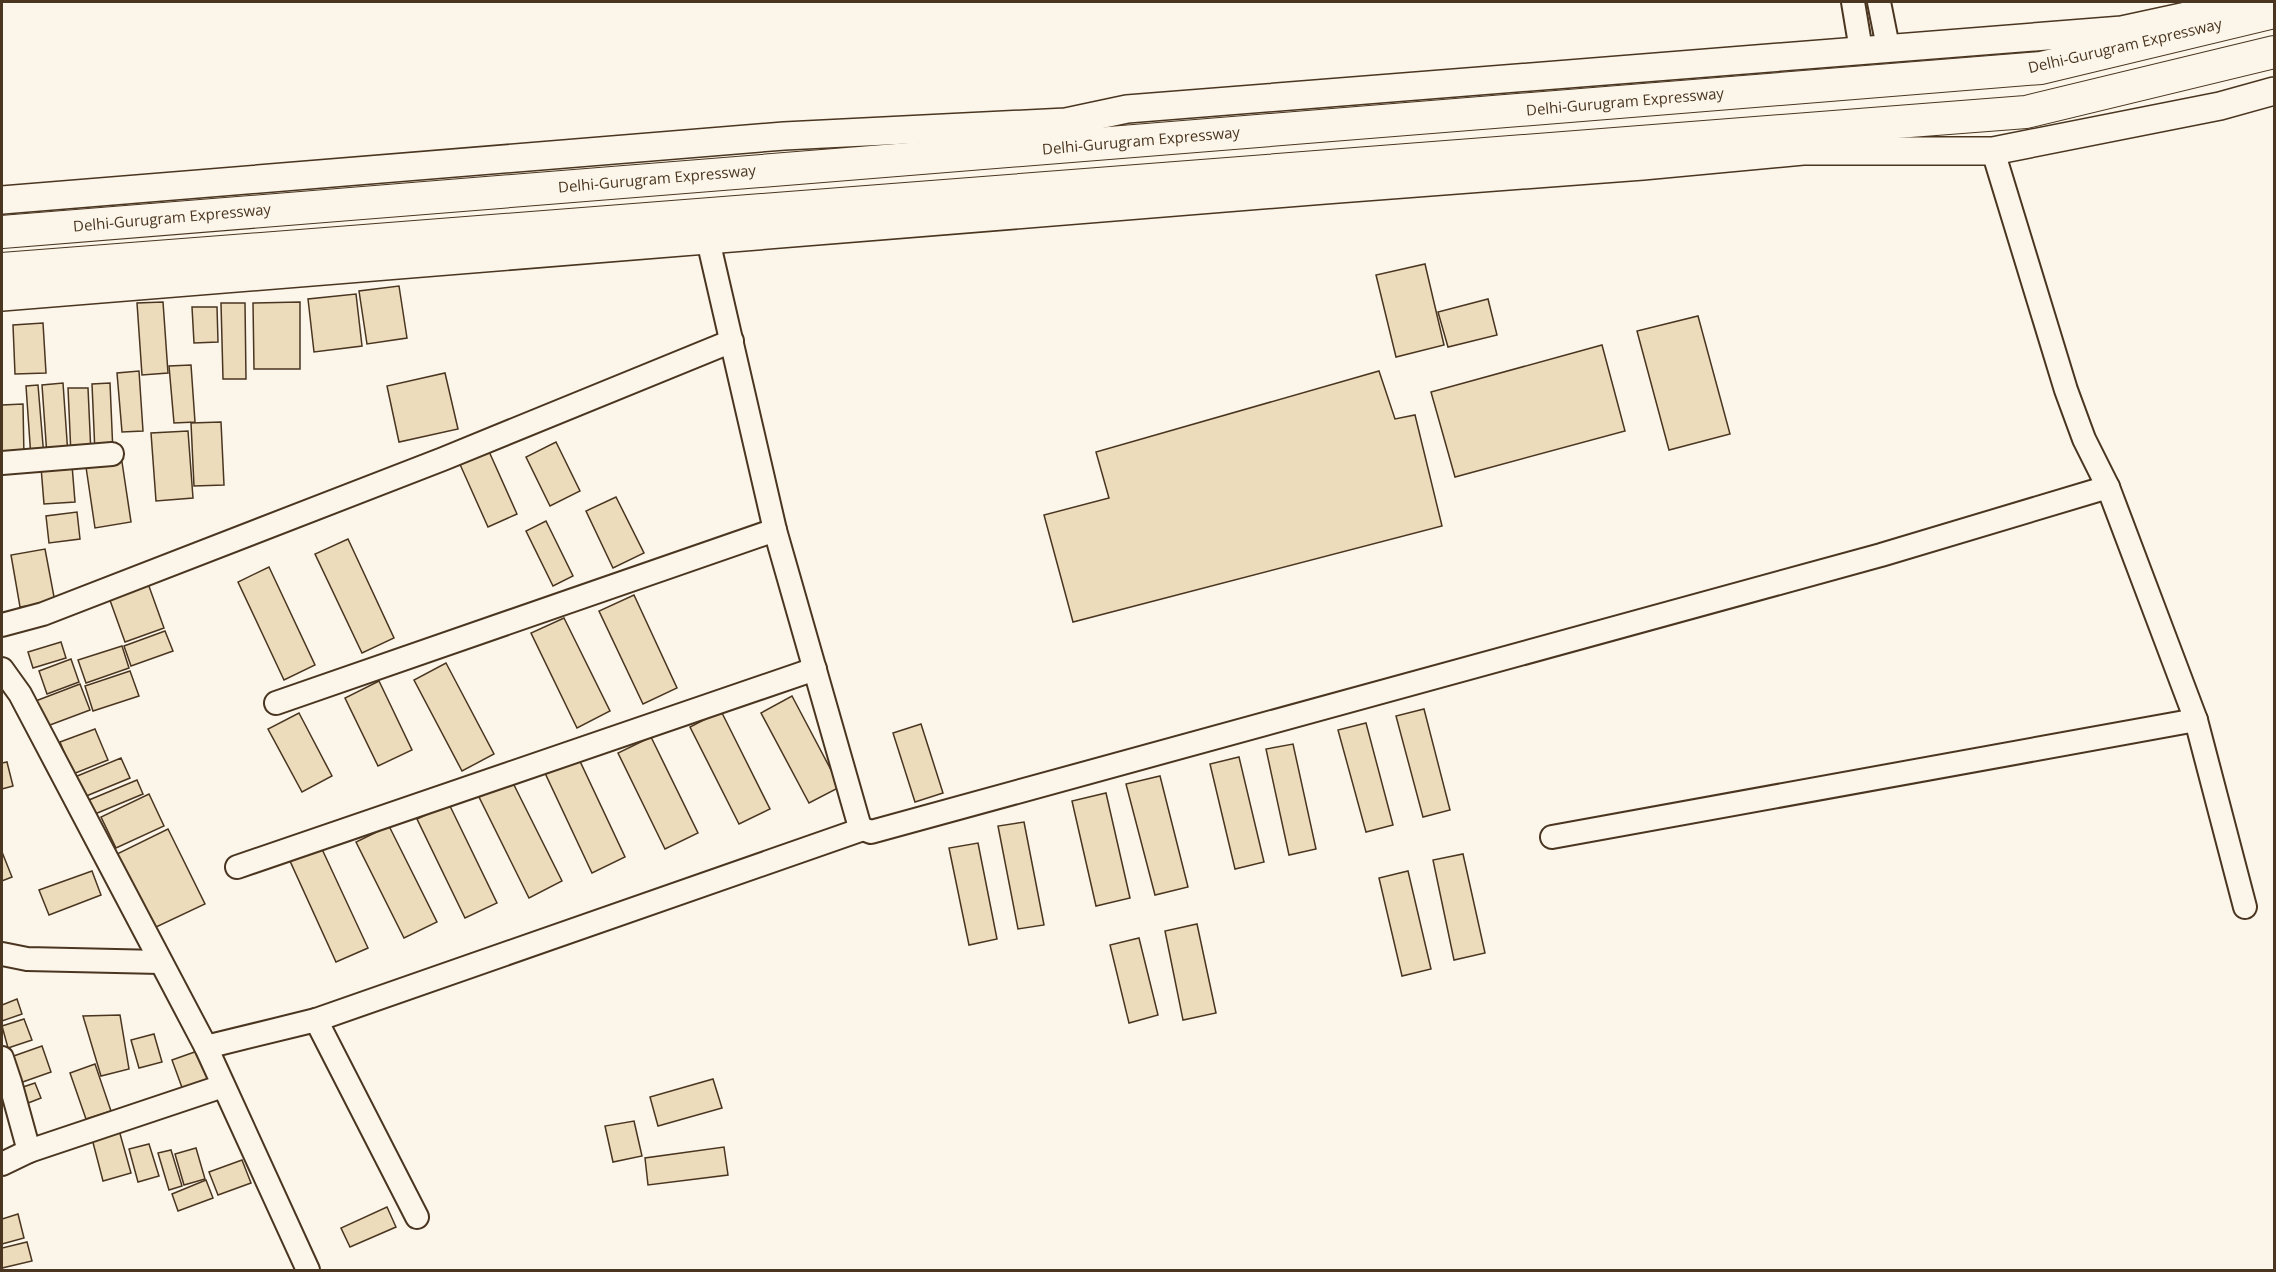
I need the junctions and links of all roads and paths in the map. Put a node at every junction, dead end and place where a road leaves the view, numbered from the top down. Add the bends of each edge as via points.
1 (1853, 2) edge
2 (1879, 2) edge
3 (2252, 2) edge
4 (2274, 12) edge
5 (1888, 47) junction
6 (1862, 50) junction
7 (2274, 52) edge
8 (2274, 91) edge
9 (1993, 151) junction
10 (2, 200) edge
11 (2, 232) edge
12 (708, 240) junction
13 (2, 269) edge
14 (2, 297) edge
15 (732, 341) junction
16 (112, 454) dead end
17 (2, 463) edge
18 (2108, 488) junction
19 (775, 530) junction
20 (2, 625) edge
21 (2, 669) edge
22 (815, 669) junction
23 (276, 703) dead end
24 (2196, 720) junction
25 (863, 829) junction
26 (1552, 837) dead end
27 (237, 867) dead end
28 (2245, 908) dead end
29 (2, 954) edge
30 (160, 962) junction
31 (316, 1020) junction
32 (206, 1047) junction
33 (2, 1058) edge
34 (223, 1086) junction
35 (29, 1151) junction
36 (2, 1164) edge
37 (417, 1217) dead end
38 (308, 1270) edge

1 - 6 street
2 - 5 street
3 - 5 main road via 2122,30
4 - 11 highway, Delhi-Gurugram Expressway via 2041,69
5 - 6 main road
6 - 10 main road via 1127,109 1066,122 784,136
7 - 13 highway via 2026,112
8 - 9 main road via 2220,106
9 - 12 main road via 1803,151
9 - 18 street via 2066,390
12 - 14 main road
12 - 15 street
15 - 19 street
15 - 20 street via 432,463 43,614
16 - 17 street
18 - 24 street
18 - 25 street via 1870,558 871,832
19 - 22 street
19 - 23 street
21 - 30 street via 20,694
22 - 25 street
22 - 27 street
24 - 26 street
24 - 28 street
25 - 31 street
29 - 30 street via 27,959
30 - 32 street
31 - 32 street
31 - 37 street
32 - 34 street
33 - 35 street
34 - 35 street
34 - 38 street
35 - 36 street

